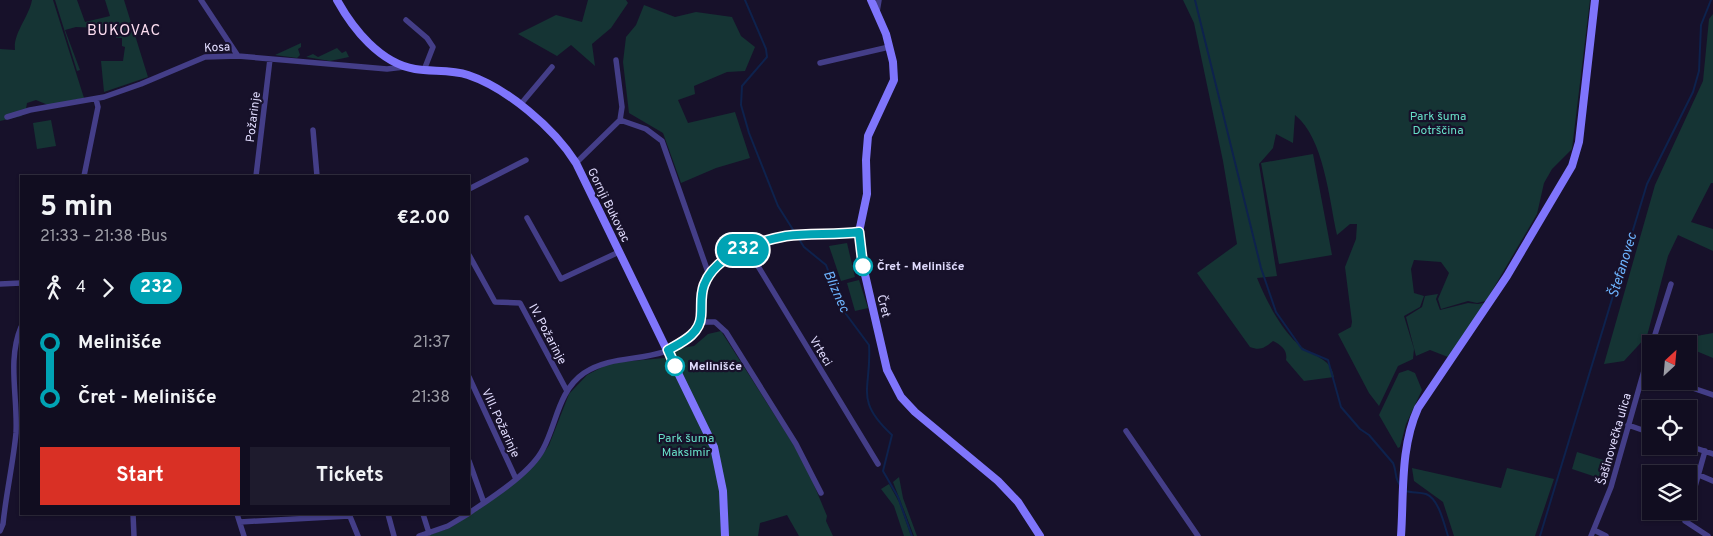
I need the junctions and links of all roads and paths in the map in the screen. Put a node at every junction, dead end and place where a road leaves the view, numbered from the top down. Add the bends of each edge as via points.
1 (201, 0) edge
2 (336, 0) edge
3 (871, 0) edge
4 (879, 0) edge
5 (1595, 0) edge
6 (877, 12) junction
7 (406, 20) dead end
8 (889, 47) junction
9 (238, 56) junction
10 (270, 59) junction
11 (616, 60) dead end
12 (820, 63) dead end
13 (407, 67) junction
14 (552, 67) dead end
15 (424, 70) junction
16 (96, 99) junction
17 (520, 105) junction
18 (7, 118) dead end
19 (620, 120) junction
20 (313, 130) dead end
21 (526, 160) dead end
22 (576, 162) junction
23 (84, 175) edge
24 (256, 175) edge
25 (317, 175) edge
26 (470, 188) edge
27 (527, 218) dead end
28 (859, 232) junction
29 (747, 248) junction
30 (619, 252) junction
31 (470, 257) edge
32 (709, 275) junction
33 (20, 283) edge
34 (0, 284) edge
35 (1670, 284) dead end
36 (700, 322) junction
37 (20, 330) edge
38 (1655, 335) edge
39 (668, 350) junction
40 (470, 378) edge
41 (1642, 379) edge
42 (1698, 390) edge
43 (567, 391) junction
44 (1713, 395) edge
45 (1628, 425) junction
46 (1642, 430) edge
47 (1126, 431) dead end
48 (1697, 449) edge
49 (1704, 451) junction
50 (1713, 454) edge
51 (470, 464) edge
52 (878, 464) dead end
53 (1699, 475) junction
54 (516, 478) junction
55 (1697, 481) edge
56 (1713, 482) edge
57 (821, 492) dead end
58 (484, 503) junction
59 (470, 512) edge
60 (133, 515) edge
61 (237, 515) edge
62 (349, 515) edge
63 (388, 515) edge
64 (423, 515) edge
65 (465, 515) edge
66 (1685, 520) edge
67 (240, 522) junction
68 (1402, 526) junction
69 (0, 531) edge
70 (429, 533) junction
71 (1593, 533) edge
72 (134, 536) edge
73 (244, 536) edge
74 (358, 536) edge
75 (394, 536) edge
76 (419, 536) edge
77 (725, 536) edge
78 (1040, 536) edge
79 (1198, 536) edge
80 (1401, 536) edge
81 (1405, 536) edge
82 (1606, 536) edge
83 (1708, 536) edge

1 - 9 street
2 - 13 street, Gornji Bukovac via 368,42 385,56
3 - 6 street
4 - 6 street, Čret
5 - 68 street via 1579,142 1572,166 1507,276 1418,408 1408,441
6 - 8 street, Čret
7 - 15 street via 433,47
8 - 12 street
8 - 28 street, Čret via 894,83 868,136 867,194
9 - 10 street, Kosa
9 - 16 street, Kosa via 201,58
10 - 13 street, Kosa via 387,69
10 - 24 street, Požarinje
11 - 19 street via 622,107
13 - 15 street, Gornji Bukovac
14 - 17 street
15 - 17 street, Gornji Bukovac via 468,75
16 - 18 street, Kosa via 30,110
16 - 23 street via 98,107
17 - 22 street, Gornji Bukovac via 566,147
19 - 22 street
19 - 32 street via 646,129 662,141
20 - 25 street
21 - 26 street
22 - 30 street, Gornji Bukovac
27 - 30 street via 561,279
28 - 29 street via 786,236
28 - 78 street, Čret via 865,274 893,384 914,412 1005,488
29 - 32 street via 726,258
29 - 52 street, Vrteci
30 - 39 street, Gornji Bukovac
31 - 43 street, IV. Požarinje via 495,302 520,303
32 - 36 street via 701,296
33 - 34 street
35 - 38 street, Šašinovečka ulica
36 - 39 street via 693,334
36 - 57 street via 715,322 726,332 796,444
37 - 69 street via 14,370 16,434
39 - 43 street via 660,355 599,365 576,379
39 - 77 street, Gornji Bukovac via 714,448 723,491
40 - 54 street, VIII. Požarinje
41 - 45 street, Šašinovečka ulica
42 - 44 street
43 - 54 street via 544,448
45 - 46 street
45 - 71 street, Šašinovečka ulica via 1612,487
47 - 79 street
48 - 49 street
49 - 50 street
49 - 53 street
51 - 58 street
53 - 55 street
53 - 56 street
54 - 58 street
58 - 59 street
60 - 72 street
61 - 67 street
62 - 67 street
62 - 74 street
63 - 75 street
64 - 70 street
65 - 70 street
66 - 83 street
67 - 73 street
68 - 80 street
68 - 81 street
70 - 76 street
71 - 82 street

